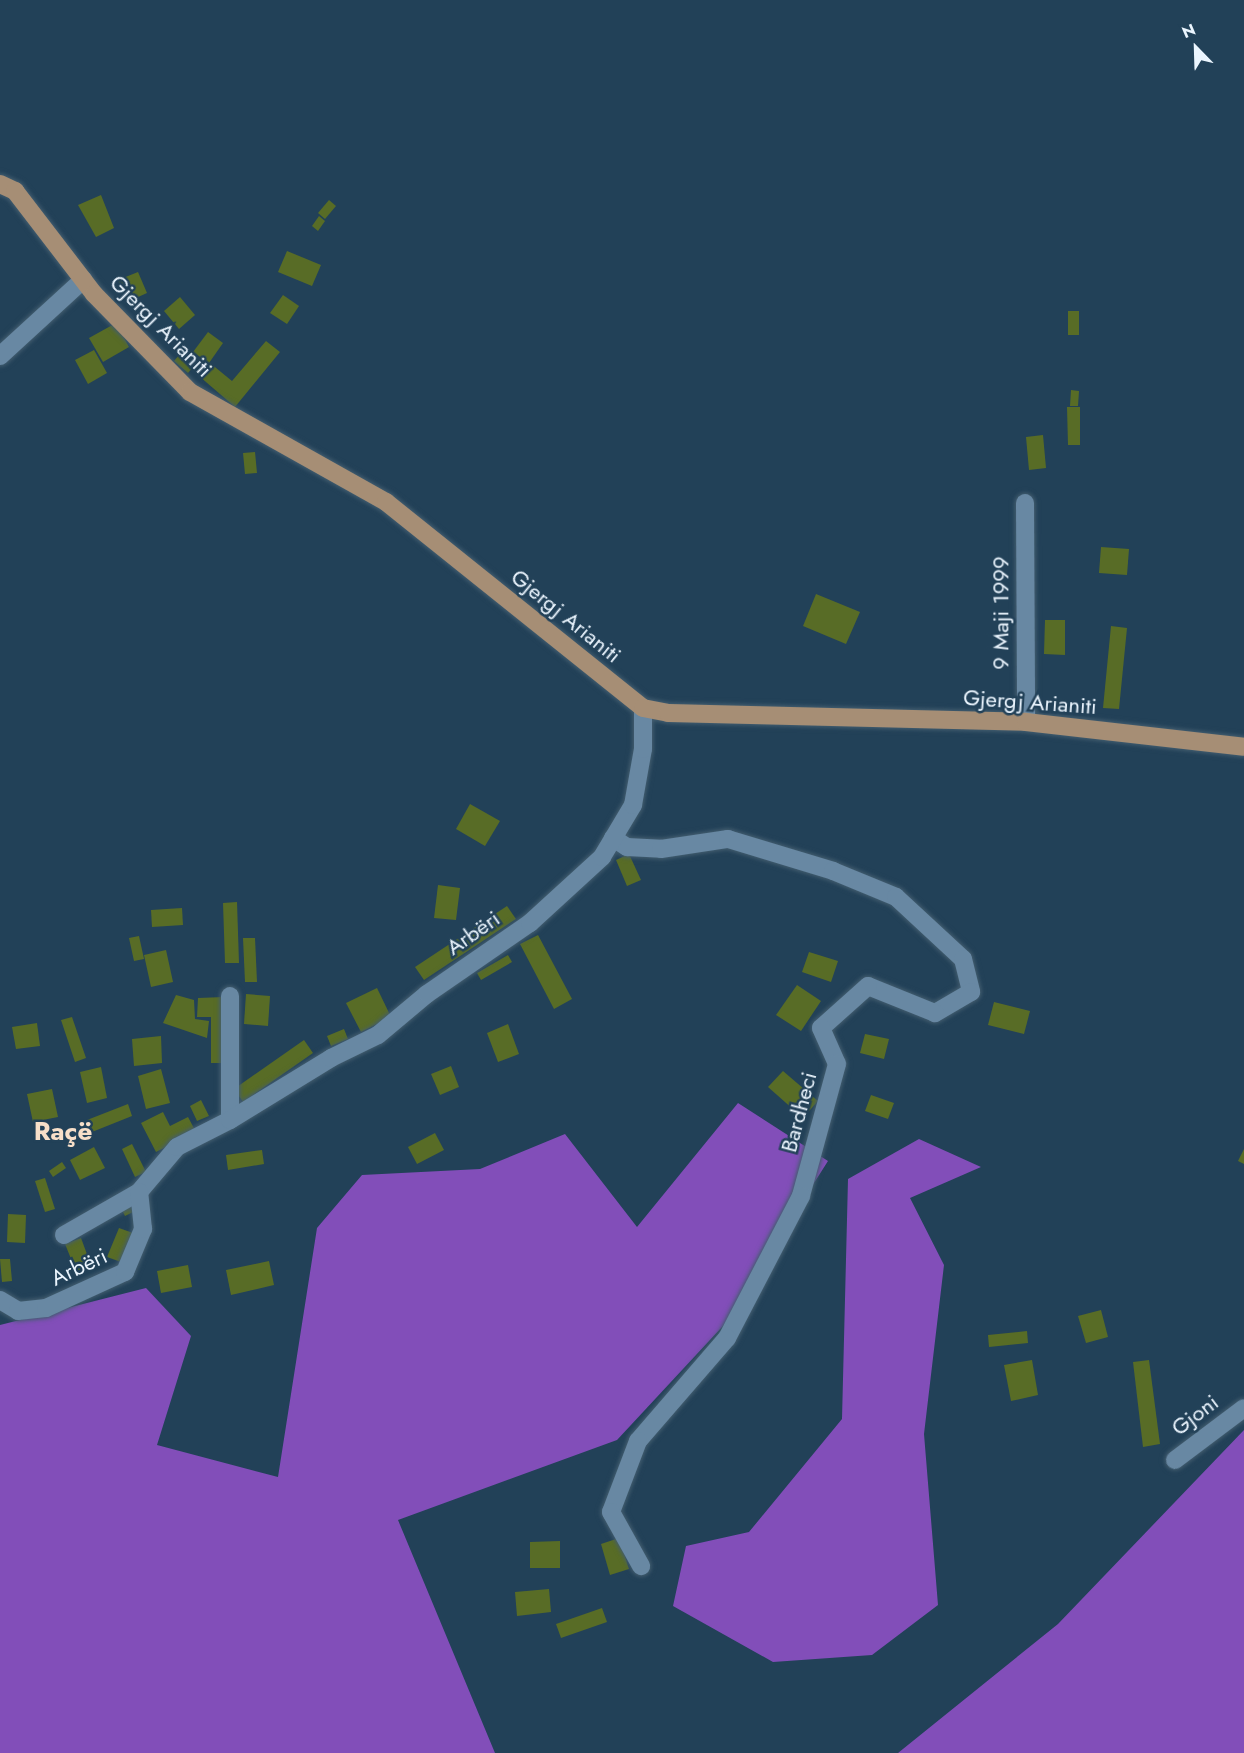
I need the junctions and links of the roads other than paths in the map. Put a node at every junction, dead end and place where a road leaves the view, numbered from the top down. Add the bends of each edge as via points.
1 (0, 184) edge
2 (83, 280) junction
3 (0, 356) edge
4 (1025, 504) dead end
5 (644, 708) junction
6 (1026, 722) junction
7 (1244, 747) edge
8 (613, 838) junction
9 (230, 996) dead end
10 (230, 1120) junction
11 (139, 1192) junction
12 (64, 1235) dead end
13 (0, 1300) edge
14 (1244, 1408) edge
15 (1175, 1460) dead end
16 (641, 1566) dead end

1 - 2 main road, Gjergj Arianiti via 15,191
2 - 3 street
2 - 5 main road, Gjergj Arianiti via 189,392 386,502
4 - 6 street, 9 Maji 1999
5 - 6 main road, Gjergj Arianiti via 668,713
5 - 8 street, Arbëri via 643,749 633,805
6 - 7 main road, Gjergj Arianiti
8 - 10 street, Arbëri via 602,857 530,923 427,994 378,1035 331,1058
8 - 16 street, Bardheci via 627,847 661,849 728,839 833,871 896,897 963,959 971,992 935,1012 868,986 820,1028 837,1064 801,1196 727,1338 638,1441 611,1512
9 - 10 street
10 - 11 street, Arbëri via 177,1147
11 - 12 street
11 - 13 street, Arbëri via 143,1229 125,1272 46,1308 18,1311
14 - 15 street, Gjoni

